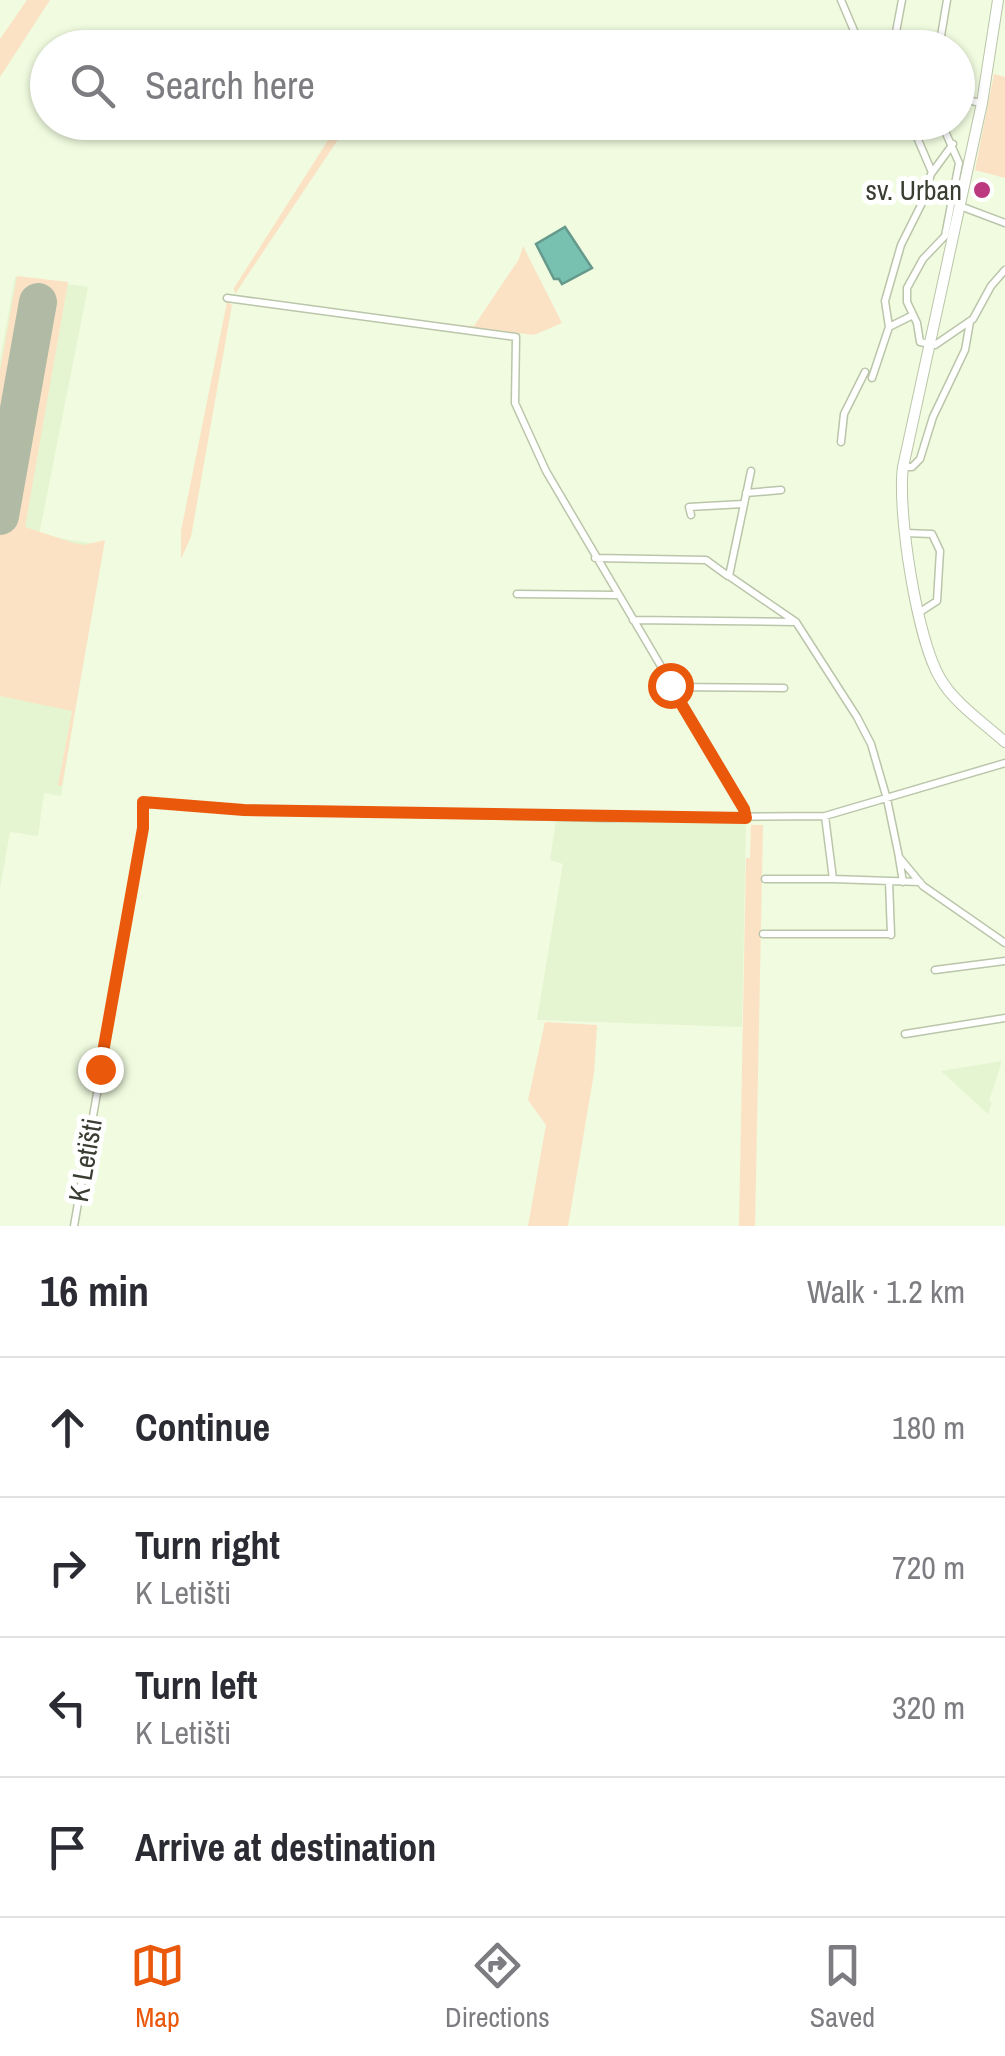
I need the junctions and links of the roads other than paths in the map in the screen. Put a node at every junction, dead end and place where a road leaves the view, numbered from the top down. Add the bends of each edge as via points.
1 (841, 0) edge
2 (902, 0) edge
3 (947, 0) edge
4 (998, 0) edge
5 (854, 30) edge
6 (896, 30) edge
7 (943, 30) edge
8 (975, 102) edge
9 (982, 103) junction
10 (975, 136) edge
11 (918, 140) edge
12 (952, 140) edge
13 (974, 140) edge
14 (954, 144) junction
15 (932, 172) junction
16 (960, 206) junction
17 (1005, 223) edge
18 (948, 238) junction
19 (1005, 270) edge
20 (227, 298) dead end
21 (913, 315) junction
22 (970, 321) junction
23 (889, 327) junction
24 (929, 346) junction
25 (841, 442) dead end
26 (903, 467) junction
27 (751, 471) dead end
28 (782, 490) dead end
29 (746, 493) junction
30 (743, 504) junction
31 (690, 514) dead end
32 (904, 534) junction
33 (595, 558) junction
34 (729, 576) junction
35 (517, 594) dead end
36 (617, 595) junction
37 (920, 612) junction
38 (632, 620) junction
39 (796, 622) junction
40 (672, 688) junction
41 (784, 688) dead end
42 (1005, 742) edge
43 (1005, 763) edge
44 (888, 799) junction
45 (825, 816) junction
46 (746, 818) junction
47 (899, 857) junction
48 (764, 879) dead end
49 (833, 880) junction
50 (889, 882) junction
51 (903, 882) junction
52 (920, 882) junction
53 (763, 934) dead end
54 (1005, 943) edge
55 (1005, 961) edge
56 (935, 970) dead end
57 (1005, 1018) edge
58 (905, 1034) dead end
59 (74, 1226) edge

1 - 5 street
2 - 6 street
3 - 7 street
4 - 9 main road
8 - 9 street
9 - 10 main road
11 - 15 street
12 - 14 street
13 - 16 main road
14 - 15 street
14 - 18 street via 960,163
15 - 23 street via 884,301
16 - 17 street
16 - 18 main road
18 - 21 street via 923,258 907,288
18 - 24 main road
19 - 22 street
20 - 33 street via 516,338 514,403
21 - 23 street
21 - 24 street via 920,342
22 - 24 street
22 - 26 street via 965,350 920,458
23 - 25 street via 844,414
24 - 26 main road
26 - 32 main road
27 - 29 street
28 - 29 street
29 - 30 street
30 - 31 street via 689,507
30 - 34 street
32 - 37 main road
32 - 37 street via 928,533 938,544 937,601
33 - 34 street via 706,560
33 - 36 street
34 - 39 street
35 - 36 street
36 - 38 street
37 - 42 main road via 940,680
38 - 39 street
38 - 40 street
39 - 44 street via 866,731
40 - 41 street
40 - 46 street
43 - 44 street
44 - 45 street
44 - 47 street
45 - 46 street
45 - 49 street
46 - 59 street, K Letišti via 244,810 143,802
47 - 51 street
47 - 52 street
48 - 49 street
49 - 50 street
50 - 51 street
50 - 53 street via 891,936
51 - 52 street
52 - 54 street
55 - 56 street
57 - 58 street

